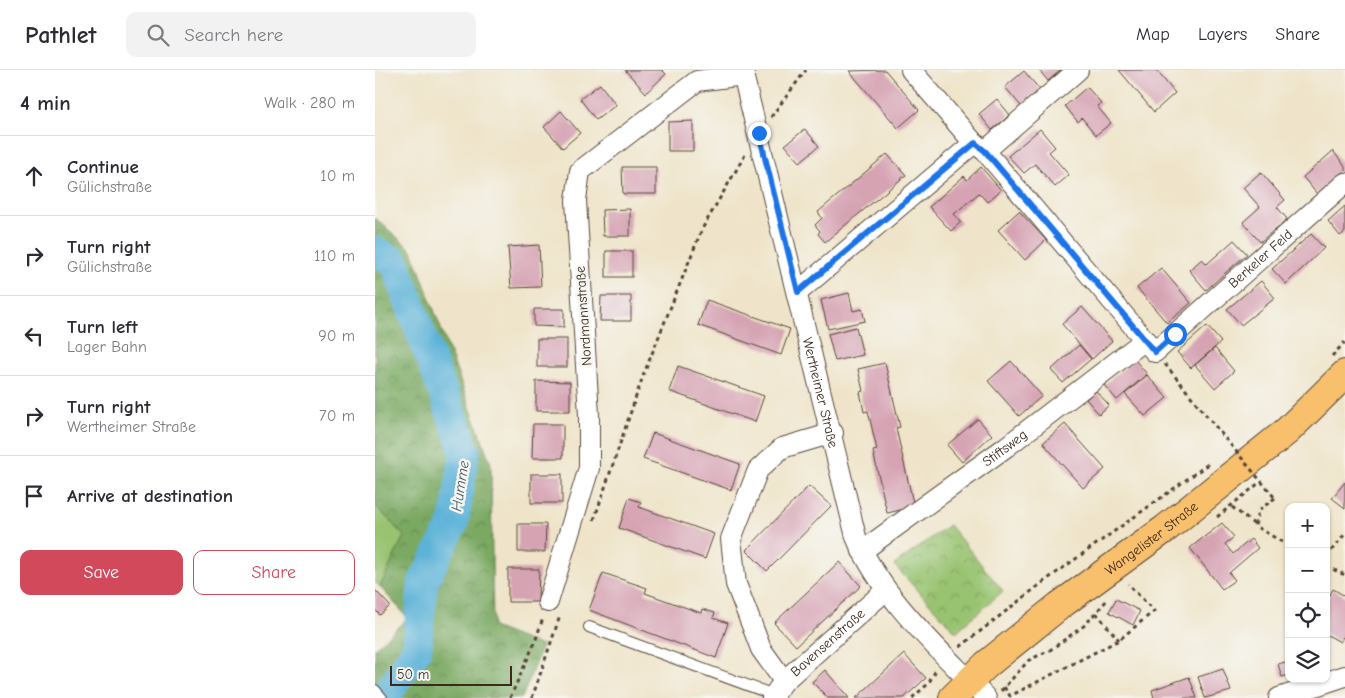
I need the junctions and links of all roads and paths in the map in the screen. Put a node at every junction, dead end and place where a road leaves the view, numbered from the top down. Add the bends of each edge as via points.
1 (807, 70) edge
2 (911, 70) edge
3 (1078, 70) edge
4 (743, 73) edge
5 (695, 76) edge
6 (759, 133) junction
7 (980, 147) junction
8 (1345, 183) edge
9 (798, 292) junction
10 (1345, 342) edge
11 (1150, 346) junction
12 (1338, 365) edge
13 (833, 433) junction
14 (1236, 443) dead end
15 (1229, 449) dead end
16 (1215, 459) dead end
17 (1211, 521) dead end
18 (1255, 526) junction
19 (591, 530) dead end
20 (1345, 534) edge
21 (1285, 544) edge
22 (862, 551) junction
23 (1330, 552) edge
24 (1330, 568) edge
25 (1345, 575) edge
26 (1135, 578) dead end
27 (1128, 584) junction
28 (1121, 588) dead end
29 (886, 590) junction
30 (1115, 593) dead end
31 (555, 605) junction
32 (1096, 613) junction
33 (589, 626) dead end
34 (1119, 640) junction
35 (966, 642) dead end
36 (936, 669) dead end
37 (1345, 676) edge
38 (375, 690) edge
39 (777, 692) edge
40 (969, 692) edge
41 (382, 698) edge
42 (510, 698) edge
43 (532, 698) edge
44 (912, 698) edge
45 (1279, 698) edge

1 - 6 path
2 - 7 street
3 - 7 street
4 - 5 street, Nordmannstraße
4 - 6 street, Wertheimer Straße
5 - 31 street, Nordmannstraße via 580,171 576,200 589,415 589,468
6 - 9 street, Wertheimer Straße
6 - 19 path via 701,228 643,376
7 - 9 street
7 - 11 street
8 - 11 street, Berkeler Feld via 1175,334
9 - 13 street, Wertheimer Straße
10 - 12 path
11 - 18 path, bridge via 1275,498 1258,511
11 - 22 street, Stiftsweg
12 - 40 main road, Wangelister Straße via 1287,431 986,665
13 - 22 street, Wertheimer Straße
13 - 39 street via 782,448 758,470 731,539 736,584
14 - 15 path
16 - 35 path via 1042,583
17 - 18 path via 1232,507
18 - 21 path
20 - 23 path
22 - 29 street, Wertheimer Straße
24 - 25 path
26 - 27 path
27 - 28 path
27 - 34 path via 1154,611
29 - 39 street, Bavensenstraße
29 - 40 street, Wertheimer Straße
30 - 32 path
31 - 42 path
31 - 43 path
32 - 34 path
32 - 34 path via 1050,650 1029,660 1004,687 1010,696
33 - 39 lane
36 - 44 path via 927,684
37 - 45 street
38 - 41 lane

